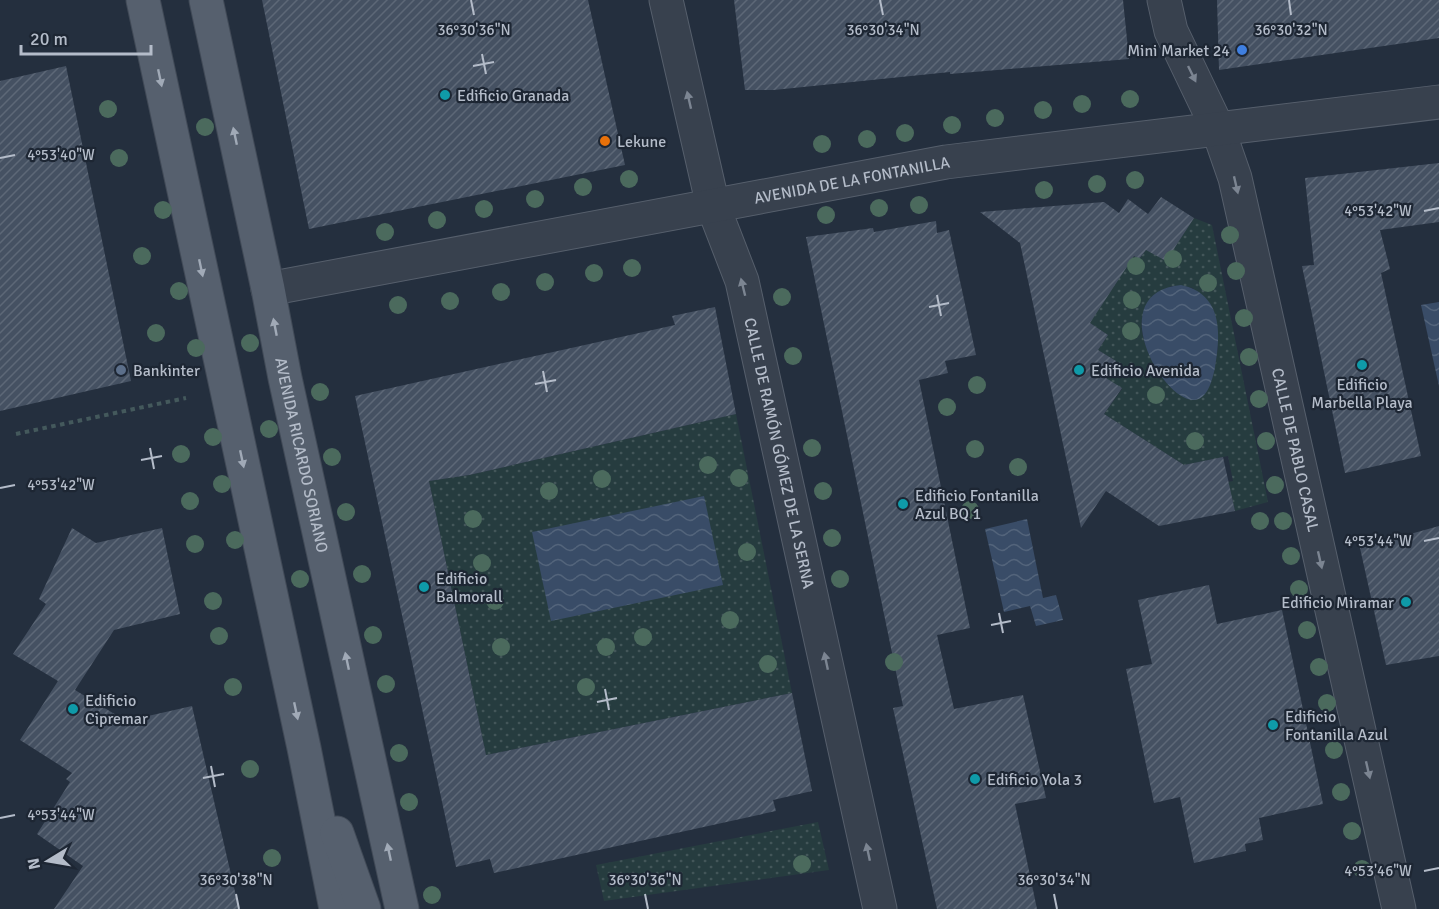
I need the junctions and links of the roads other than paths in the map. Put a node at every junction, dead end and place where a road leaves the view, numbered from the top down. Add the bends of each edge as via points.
1 (144, 0) edge
2 (206, 0) edge
3 (666, 0) edge
4 (1164, 0) edge
5 (1439, 102) edge
6 (1218, 129) junction
7 (713, 206) junction
8 (268, 289) junction
9 (304, 748) junction
10 (336, 909) edge
11 (364, 909) edge
12 (402, 909) edge
13 (880, 909) edge
14 (1399, 909) edge

1 -> 9 main road
8 -> 2 main road, AVENIDA RICARDO SORIANO
7 -> 3 street, CALLE DE RAMÓN GÓMEZ DE LA SERNA
4 -> 6 street, CALLE DE PABLO CASAL via 1171,31
5 - 6 street, AVENIDA DE LA FONTANILLA
6 - 7 street, AVENIDA DE LA FONTANILLA via 946,162
6 -> 14 street, CALLE DE PABLO CASAL via 1235,178
7 - 8 street, AVENIDA DE LA FONTANILLA
13 -> 7 street, CALLE DE RAMÓN GÓMEZ DE LA SERNA via 742,281
12 -> 8 main road, AVENIDA RICARDO SORIANO
9 - 10 main road
9 - 11 main road

